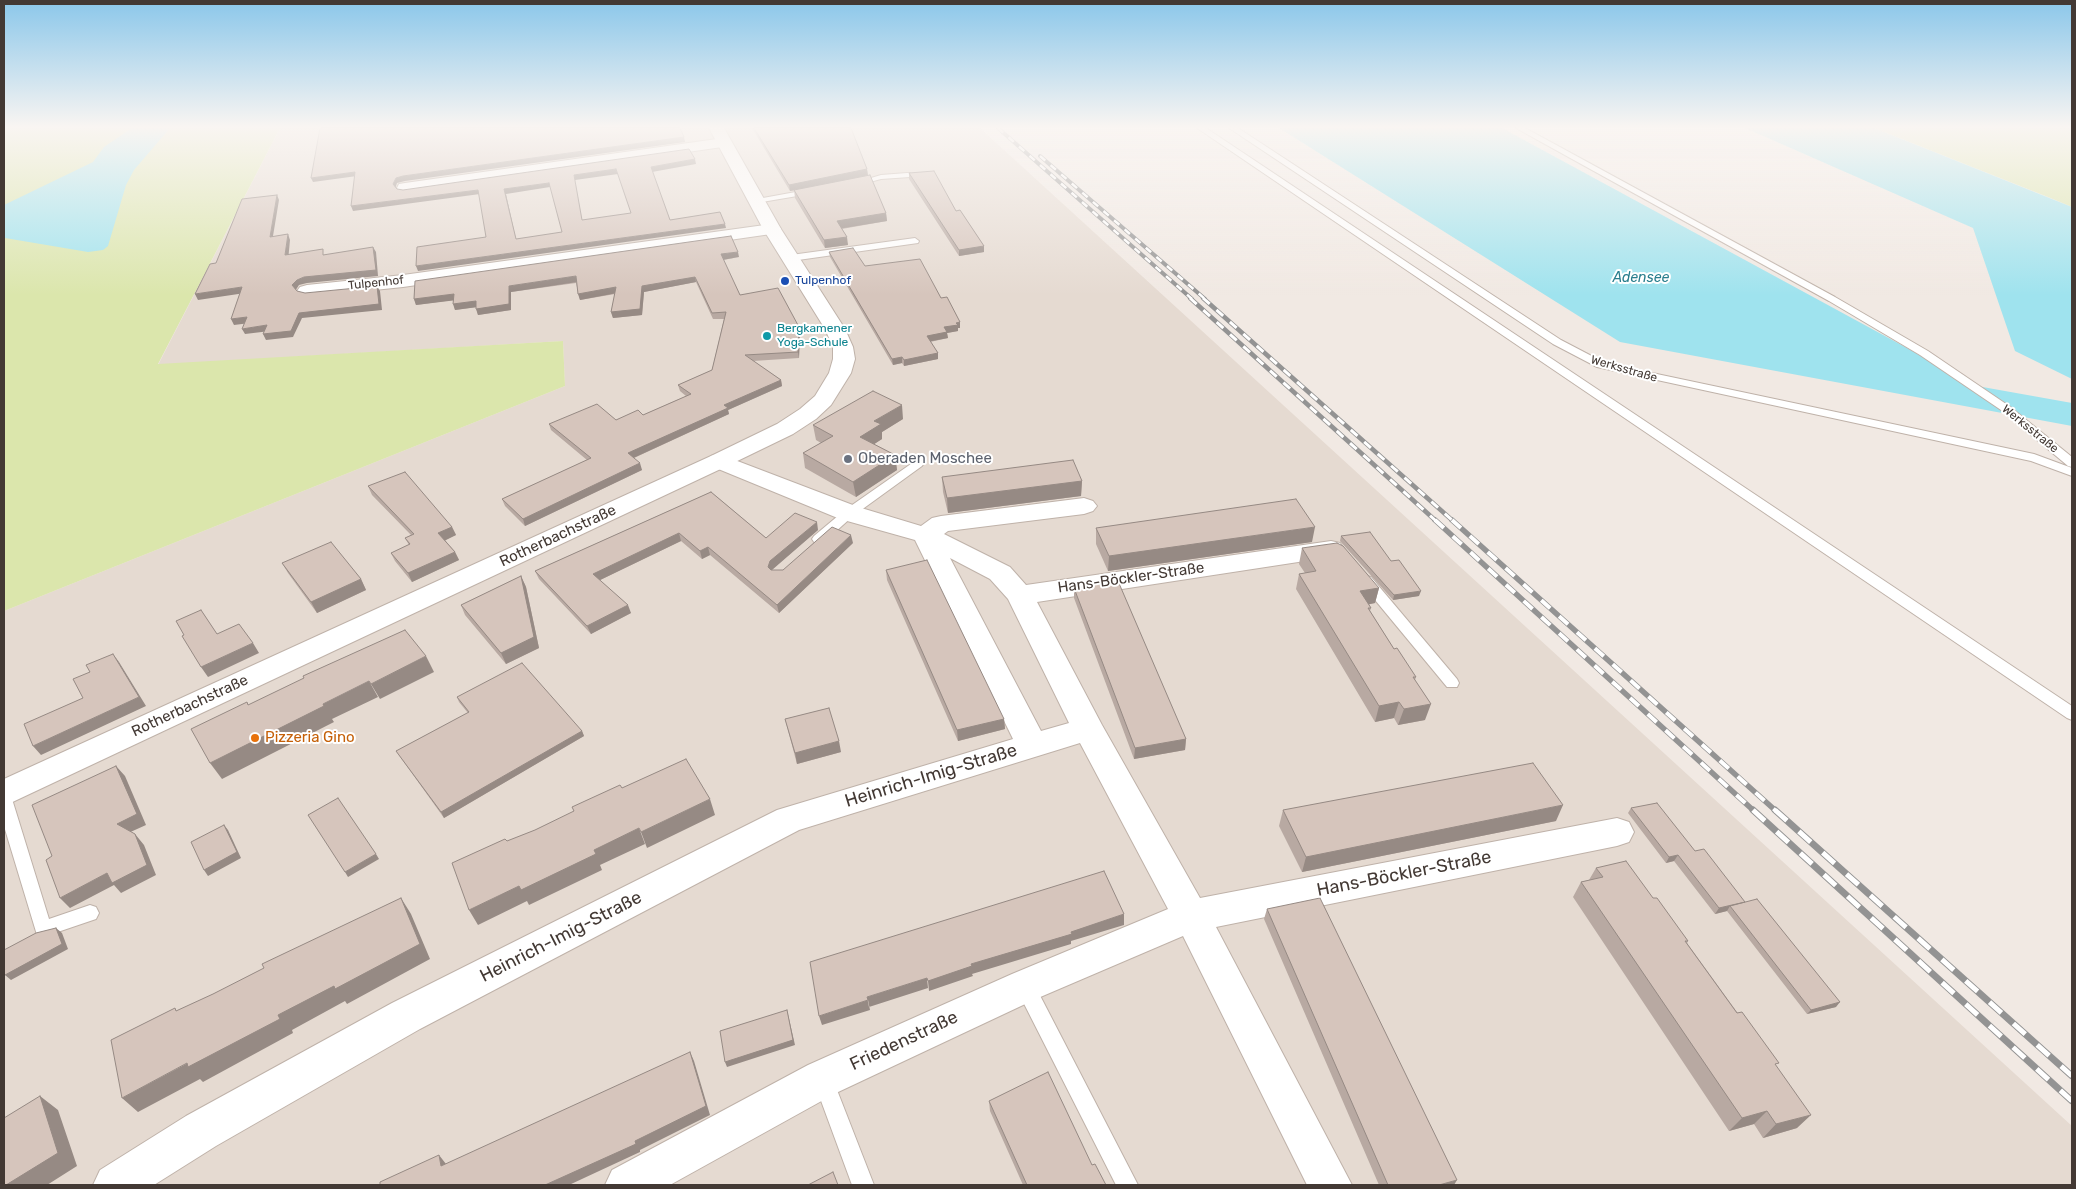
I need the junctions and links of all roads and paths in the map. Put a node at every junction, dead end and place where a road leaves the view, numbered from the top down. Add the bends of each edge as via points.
1 (436, 183) edge
2 (747, 183) edge
3 (854, 183) edge
4 (1283, 183) edge
5 (1316, 183) edge
6 (1621, 183) edge
7 (844, 186) edge
8 (404, 188) edge
9 (824, 190) edge
10 (756, 200) junction
11 (772, 229) junction
12 (915, 241) dead end
13 (791, 258) junction
14 (308, 291) edge
15 (719, 461) junction
16 (918, 463) dead end
17 (2072, 463) edge
18 (2072, 472) edge
19 (1084, 506) dead end
20 (849, 513) junction
21 (925, 535) junction
22 (806, 549) edge
23 (1339, 553) edge
24 (1359, 572) edge
25 (1020, 595) junction
26 (1452, 683) dead end
27 (2072, 714) edge
28 (1088, 729) junction
29 (1032, 745) junction
30 (4, 793) edge
31 (4, 799) edge
32 (1617, 832) dead end
33 (90, 913) dead end
34 (1192, 916) junction
35 (1025, 986) junction
36 (822, 1079) junction
37 (115, 1185) edge
38 (627, 1185) edge
39 (863, 1185) edge
40 (1127, 1185) edge
41 (1330, 1185) edge

1 - 8 street
2 - 10 street, Rotherbachstraße
3 - 7 lane
4 - 27 lane
5 - 18 lane, Werksstraße via 1557,342 1601,364 2034,458
6 - 17 lane, Werksstraße via 1915,348 2006,408
9 - 10 lane
10 - 11 street, Rotherbachstraße
11 - 13 street, Rotherbachstraße
11 - 14 street, Tulpenhof via 403,281
12 - 13 lane
13 - 15 street, Rotherbachstraße via 843,347 840,374 823,400 808,414 785,429
15 - 20 street
15 - 30 street, Rotherbachstraße
16 - 20 lane
19 - 21 street via 941,524
20 - 21 street
20 - 22 lane
21 - 25 street via 1000,574
21 - 29 street, Heinrich-Imig-Straße
23 - 25 street, Hans-Böckler-Straße
24 - 26 lane
25 - 28 street
28 - 29 street, Heinrich-Imig-Straße
28 - 34 street
29 - 37 street, Heinrich-Imig-Straße via 789,820 406,1016 201,1131
31 - 33 lane via 43,929
32 - 34 street, Hans-Böckler-Straße
34 - 35 street, Friedenstraße
34 - 41 street
35 - 36 street, Friedenstraße
35 - 40 lane
36 - 38 street, Friedenstraße
36 - 39 lane

